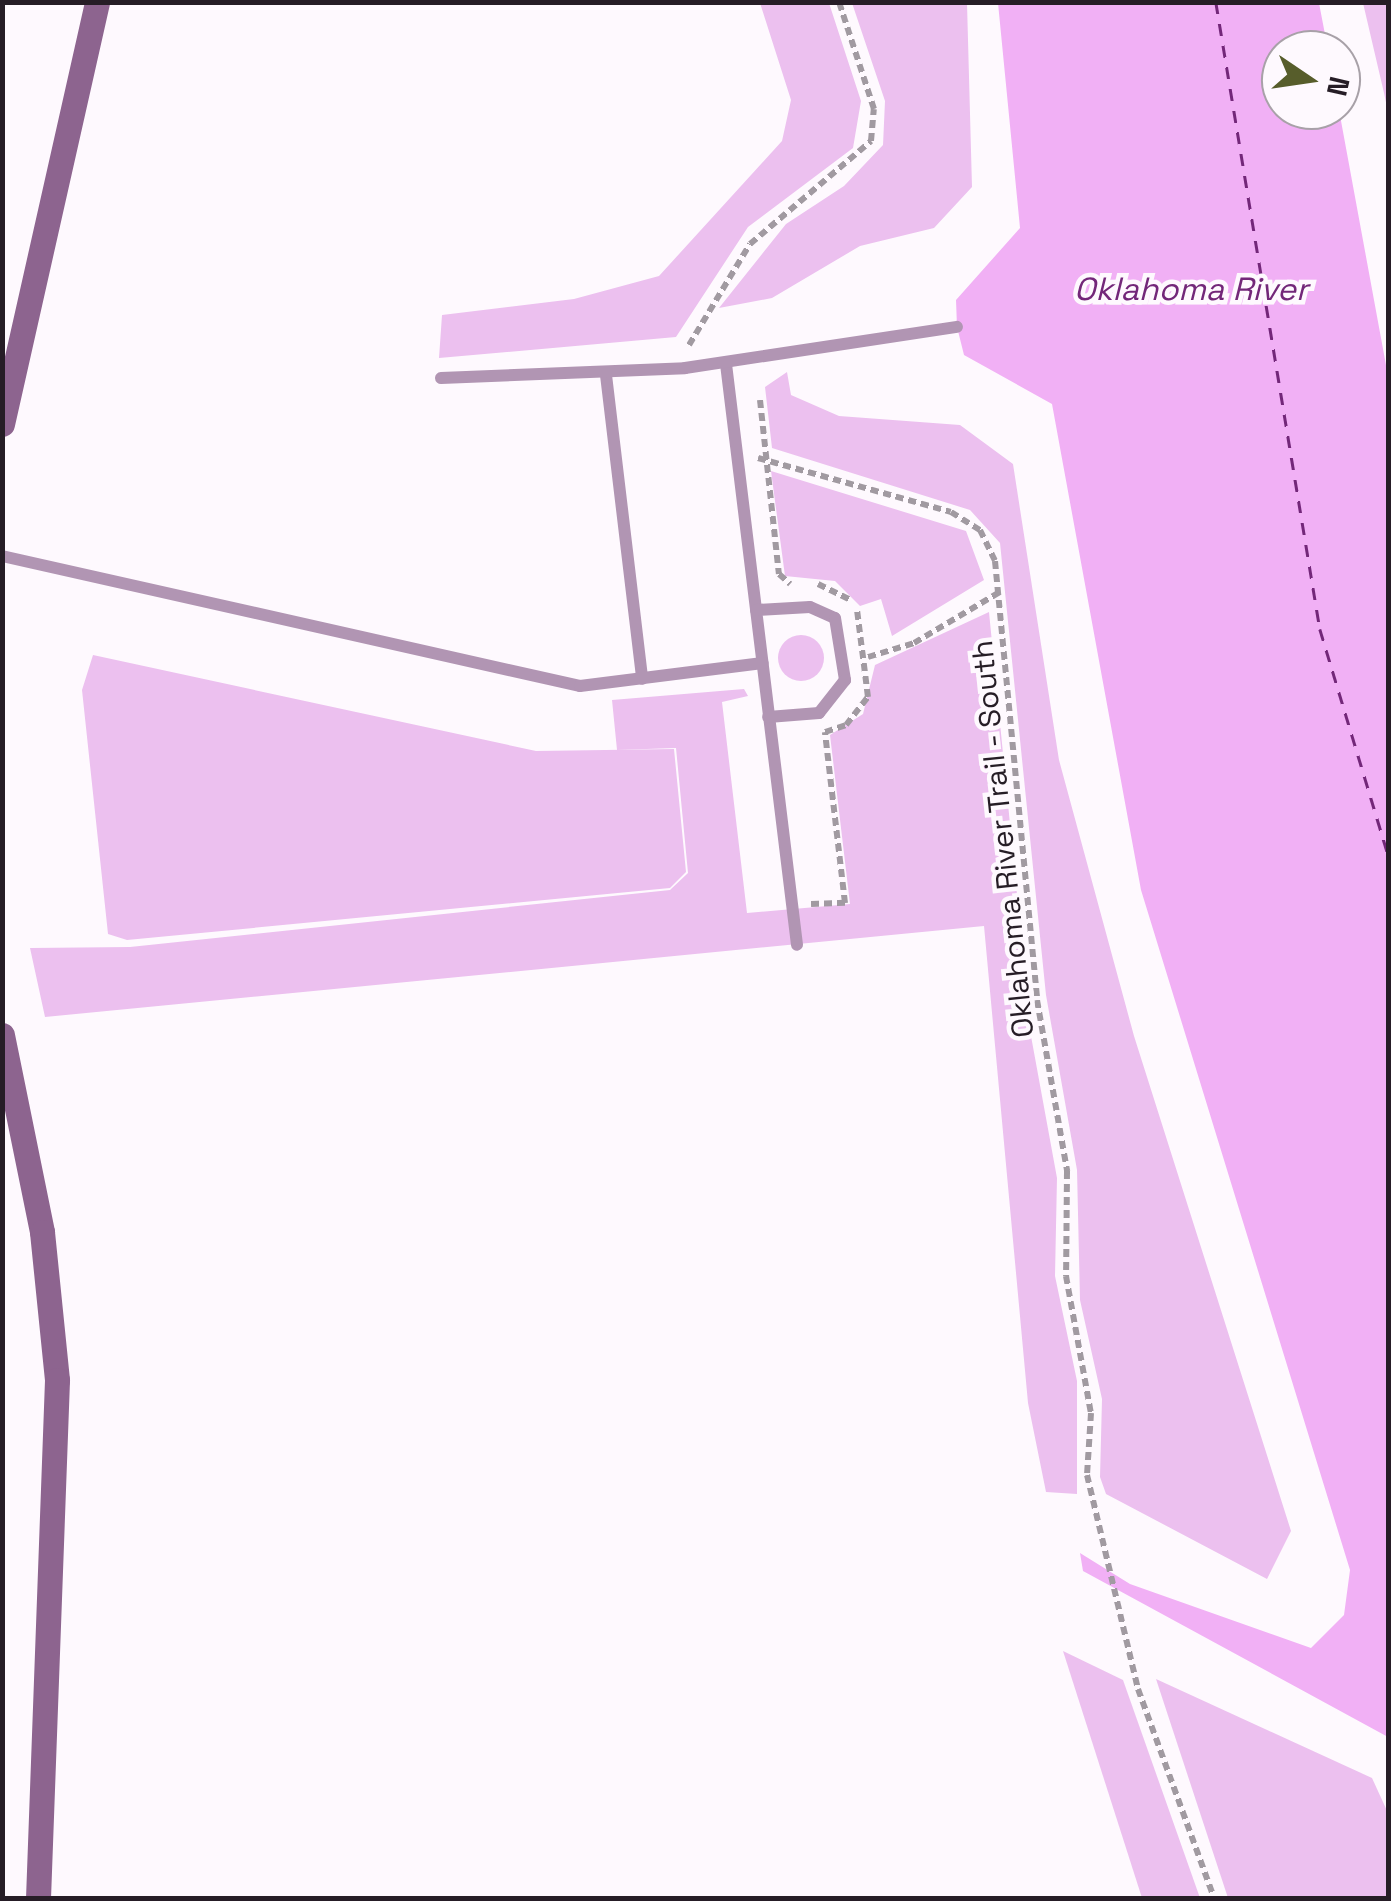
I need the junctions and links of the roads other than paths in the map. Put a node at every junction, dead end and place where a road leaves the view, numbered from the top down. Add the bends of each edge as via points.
1 (97, 2) edge
2 (957, 327) dead end
3 (726, 364) junction
4 (606, 375) junction
5 (442, 378) dead end
6 (2, 424) edge
7 (2, 556) edge
8 (756, 610) junction
9 (762, 663) junction
10 (642, 678) junction
11 (768, 717) junction
12 (797, 945) dead end
13 (2, 1035) edge
14 (38, 1898) edge

1 - 6 main road
2 - 3 lane
3 - 4 lane
3 - 8 lane
4 - 5 lane
4 - 10 lane
7 - 10 lane via 580,686
8 - 9 lane
8 - 11 lane via 824,610 835,618 845,680 832,705
9 - 10 lane
9 - 11 lane
11 - 12 lane
13 - 14 main road via 42,1232 57,1380

